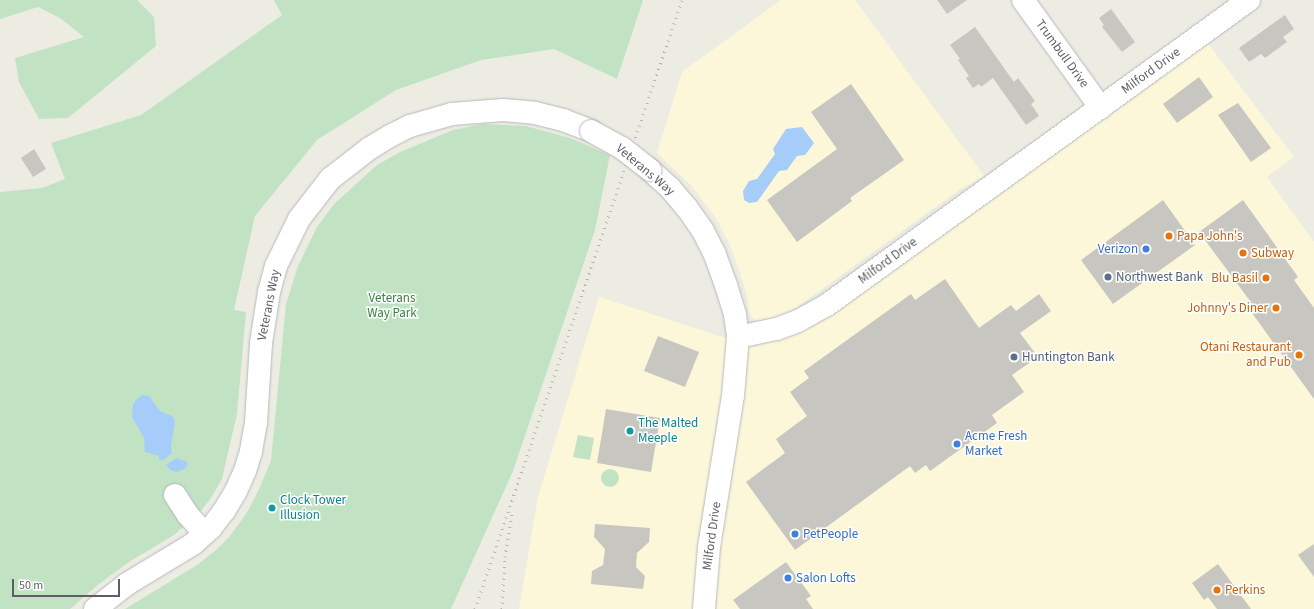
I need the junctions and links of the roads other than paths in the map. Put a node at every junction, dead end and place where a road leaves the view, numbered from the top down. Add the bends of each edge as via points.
1 (1023, 0) edge
2 (1249, 0) edge
3 (1101, 108) junction
4 (738, 337) junction
5 (175, 495) dead end
6 (205, 534) junction
7 (95, 609) edge
8 (704, 609) edge

1 - 3 street, Trumbull Drive
2 - 3 street, Milford Drive
3 - 4 street, Milford Drive via 827,305 777,329
4 - 6 street, Veterans Way, bridge via 735,315 726,285 703,231 679,198 622,148 591,131 535,113 503,110 452,114 410,126 370,148 330,179 299,219 276,266 269,292 261,343 256,423 251,451 236,491
4 - 8 street, Milford Drive via 732,396 709,547
5 - 6 street
6 - 7 street, Veterans Way via 187,548 127,584

